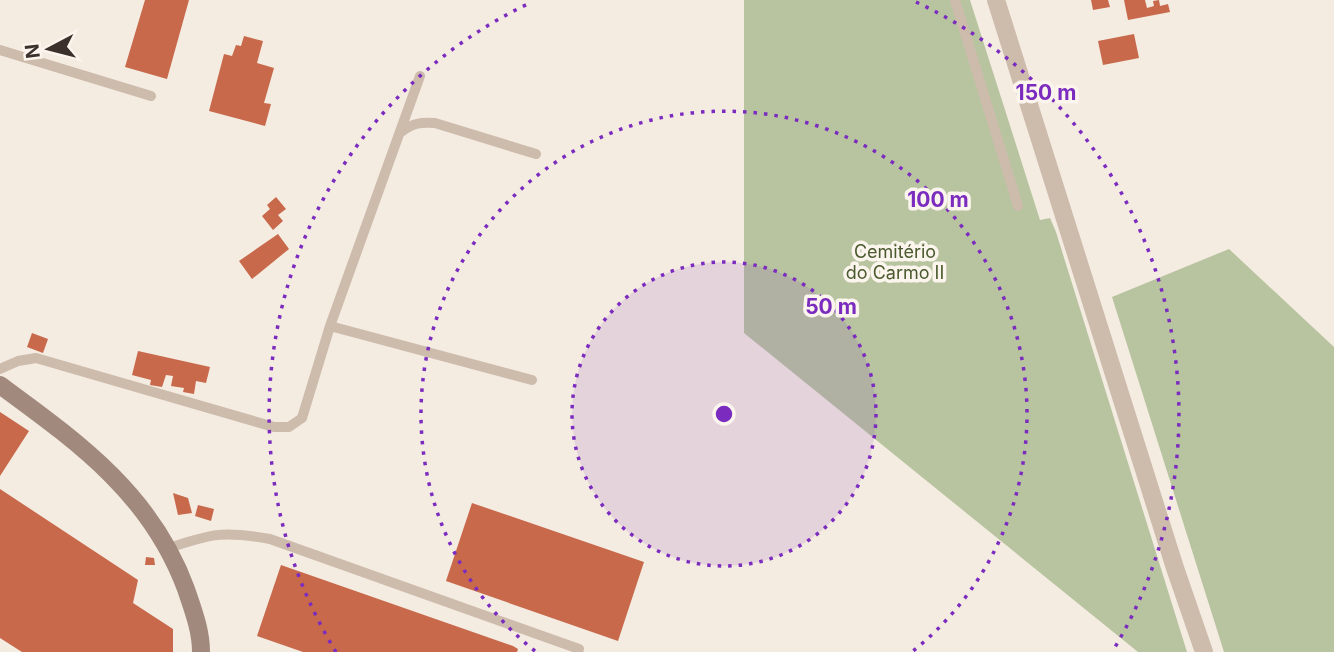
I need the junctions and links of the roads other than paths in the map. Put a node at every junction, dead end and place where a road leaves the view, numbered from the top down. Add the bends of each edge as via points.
1 (955, 0) edge
2 (996, 0) edge
3 (0, 50) edge
4 (151, 96) dead end
5 (536, 154) dead end
6 (1018, 206) dead end
7 (330, 326) junction
8 (0, 369) edge
9 (532, 380) dead end
10 (0, 386) edge
11 (169, 548) junction
12 (579, 649) dead end
13 (201, 652) edge
14 (1204, 652) edge

1 - 6 lane
2 - 14 street
3 - 4 lane
5 - 7 lane via 435,123 410,125 401,132 420,76
7 - 8 lane via 302,418 289,427 274,427 36,358
7 - 9 lane
10 - 11 main road via 77,443 117,480
11 - 12 lane via 206,535 232,533 270,539
11 - 13 main road via 192,606

